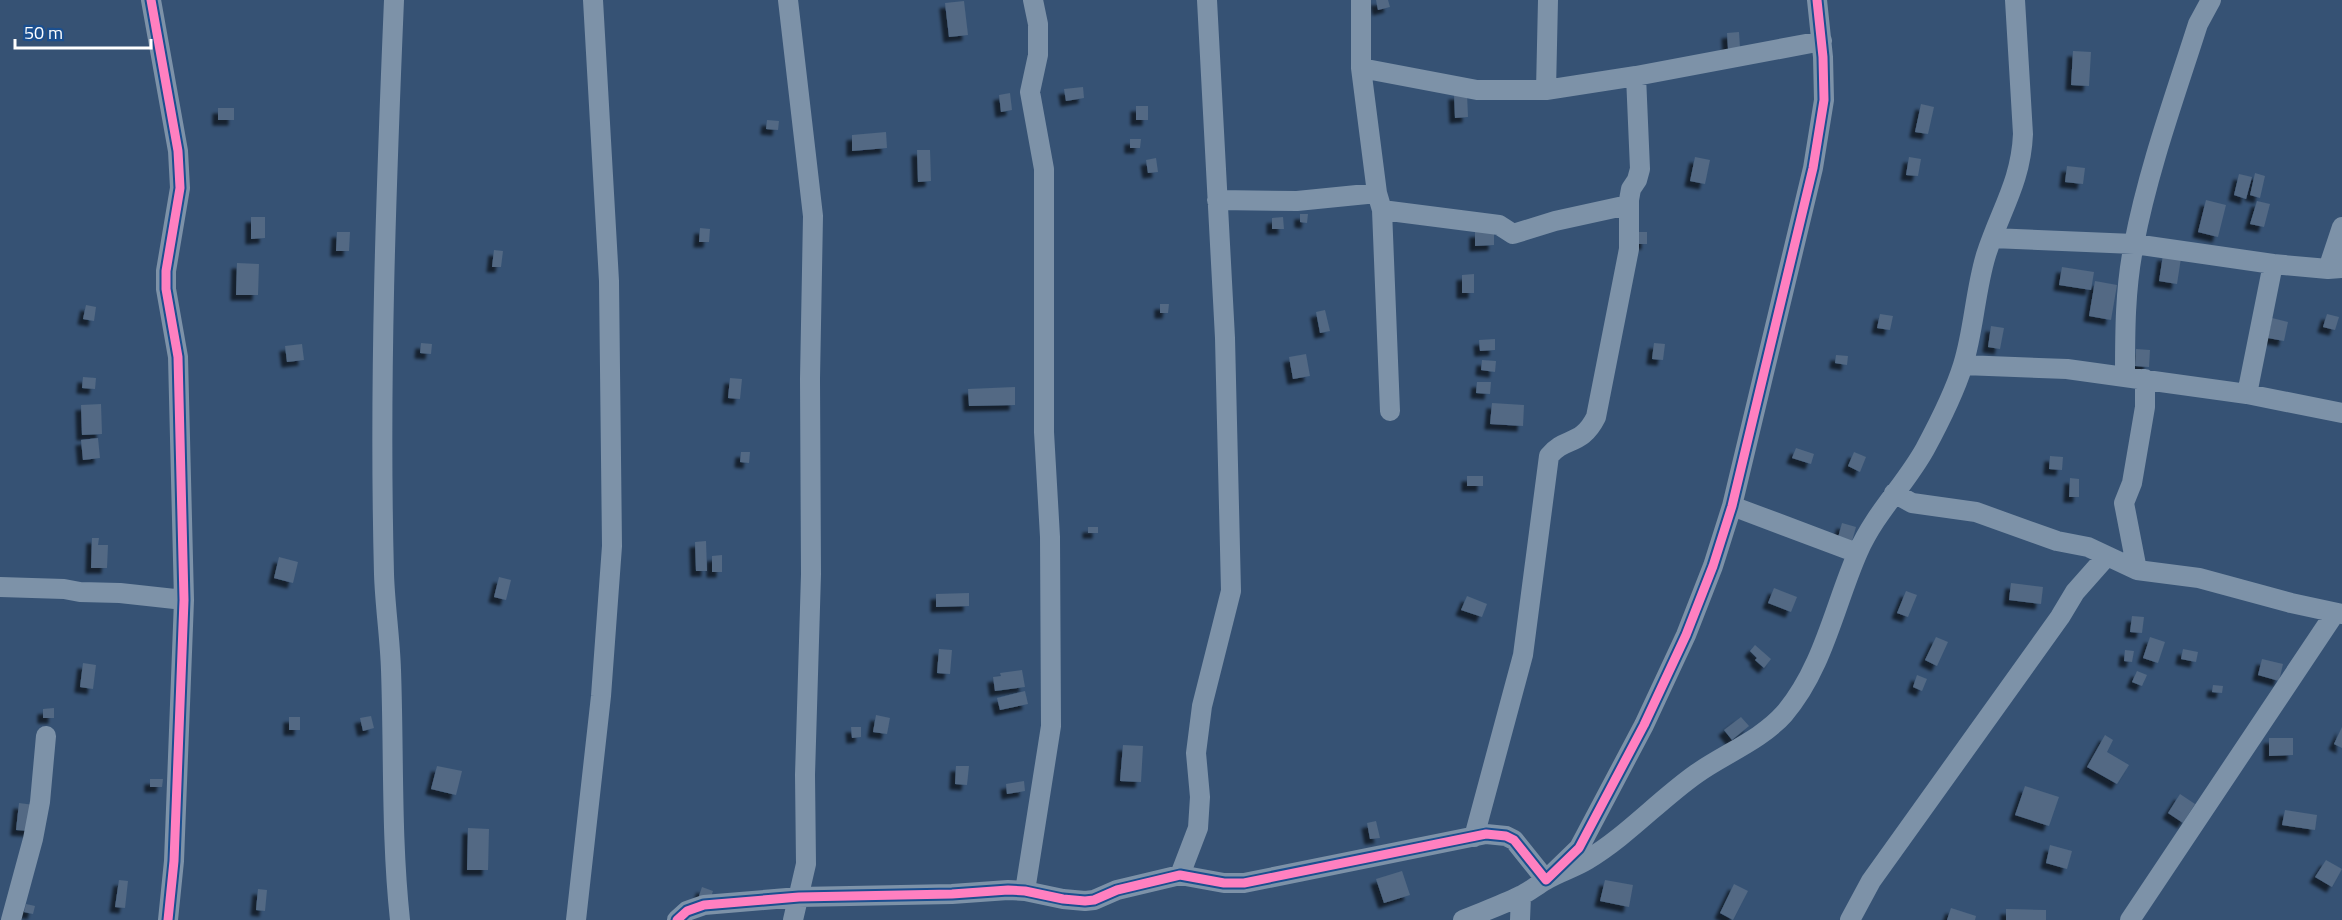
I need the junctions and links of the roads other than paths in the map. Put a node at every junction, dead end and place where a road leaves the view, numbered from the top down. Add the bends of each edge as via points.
1 (152, 0) edge
2 (394, 0) edge
3 (593, 0) edge
4 (788, 0) edge
5 (1033, 0) edge
6 (1208, 0) edge
7 (1360, 0) edge
8 (1548, 0) edge
9 (1817, 0) edge
10 (2015, 0) edge
11 (2211, 0) edge
12 (1822, 40) junction
13 (1361, 68) junction
14 (1636, 76) junction
15 (1546, 90) junction
16 (1217, 200) junction
17 (1380, 202) junction
18 (1628, 206) junction
19 (2342, 227) edge
20 (1992, 238) junction
21 (2134, 244) junction
22 (2273, 264) junction
23 (2335, 269) edge
24 (1963, 365) junction
25 (2125, 376) junction
26 (2145, 379) junction
27 (2247, 394) junction
28 (1390, 411) dead end
29 (2342, 413) edge
30 (1893, 493) junction
31 (1731, 507) junction
32 (1857, 553) junction
33 (2106, 557) junction
34 (2137, 570) junction
35 (0, 587) edge
36 (184, 600) junction
37 (2338, 614) edge
38 (46, 736) dead end
39 (1483, 802) junction
40 (1506, 836) junction
41 (1474, 837) junction
42 (1180, 875) junction
43 (1546, 880) junction
44 (1026, 891) junction
45 (1521, 896) junction
46 (799, 897) junction
47 (11, 920) edge
48 (168, 920) edge
49 (400, 920) edge
50 (576, 920) edge
51 (677, 920) edge
52 (792, 920) edge
53 (1463, 920) edge
54 (1520, 920) edge
55 (1850, 920) edge
56 (2130, 920) edge

1 - 36 street via 178,151 180,188 166,289 178,357
2 - 49 street via 383,344 384,536 391,668 394,869
3 - 50 street via 609,281 612,546 601,696
4 - 46 street via 813,216 806,864
5 - 44 street via 1038,55 1030,93 1044,169 1044,432 1051,568 1052,726
6 - 16 street
7 - 13 street
8 - 15 street
9 - 12 street
10 - 20 street via 2023,153 2011,196
11 - 21 street via 2198,24
12 - 14 street
12 - 31 street via 1824,100 1813,168
13 - 15 street via 1477,90
13 - 17 street
14 - 15 street
14 - 18 street via 1640,169
16 - 17 street
16 - 42 street via 1231,591 1200,717 1196,753 1198,828
17 - 18 street via 1499,225 1513,234
17 - 28 street
18 - 39 street via 1629,249 1596,417 1584,435 1549,456 1523,655
19 - 23 street
20 - 21 street
20 - 24 street
21 - 22 street
21 - 25 street via 2126,306
22 - 23 street
22 - 27 street
24 - 25 street via 2067,369
24 - 30 street via 1918,462
25 - 26 street
26 - 27 street
26 - 34 street via 2145,407 2132,483 2124,503
27 - 29 street
30 - 32 street
30 - 33 street via 1912,503 1976,512 2057,541 2088,547
31 - 32 street
31 - 43 street via 1686,635 1644,725 1579,848
32 - 43 street via 1834,621 1802,690 1782,716 1683,783 1588,860
33 - 34 street
33 - 55 street via 2075,592 1870,881
34 - 37 street via 2199,578
35 - 36 street
36 - 48 street via 175,849
37 - 56 street
38 - 47 street via 33,839
39 - 40 street
39 - 41 street
40 - 41 street
40 - 43 street via 1514,840
41 - 42 street via 1244,883
42 - 44 street via 1117,890 1094,900 1063,899
43 - 45 street
44 - 46 street
45 - 53 street
45 - 54 street
46 - 51 street via 704,905 687,911
46 - 52 street

